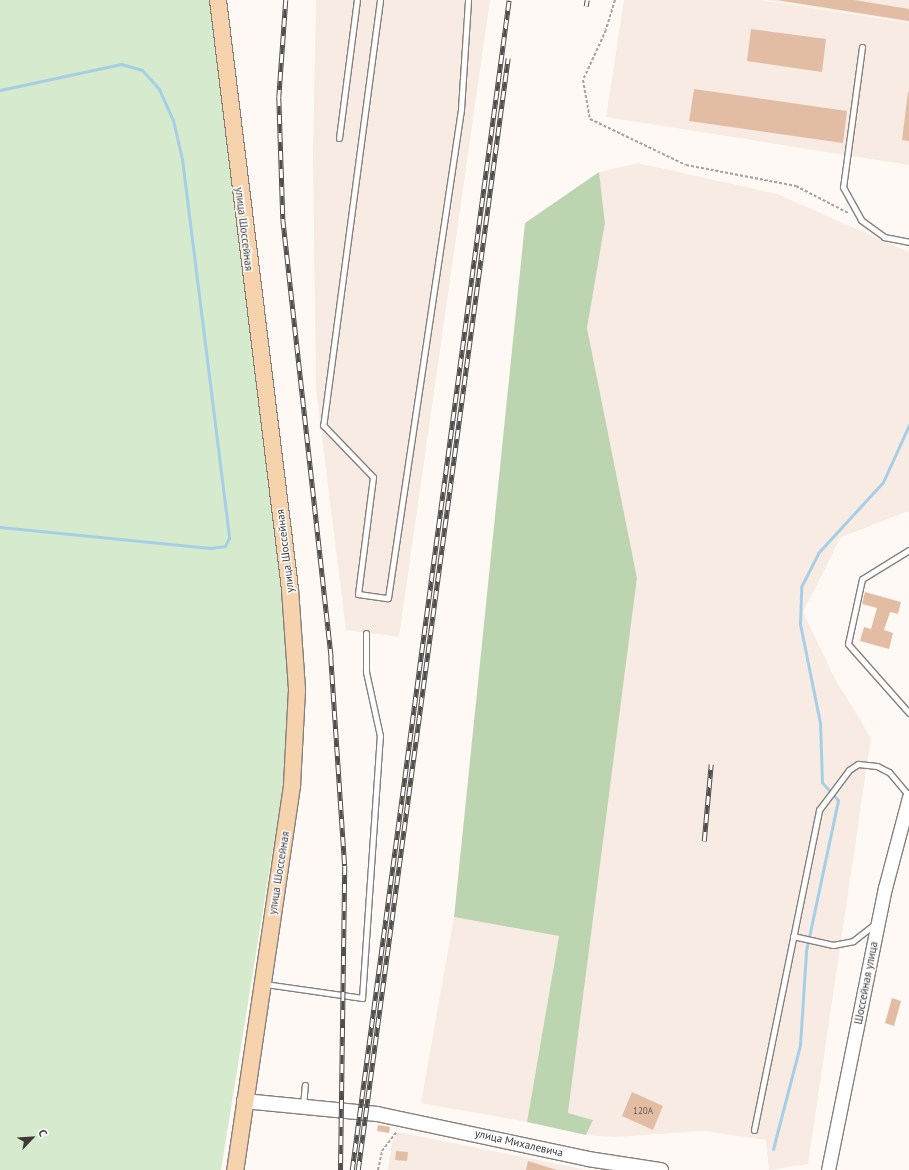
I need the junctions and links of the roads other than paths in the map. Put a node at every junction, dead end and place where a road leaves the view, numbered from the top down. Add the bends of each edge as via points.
1 (218, 0) edge
2 (357, 0) edge
3 (380, 0) edge
4 (468, 0) edge
5 (862, 47) dead end
6 (339, 138) dead end
7 (909, 242) edge
8 (909, 550) edge
9 (366, 633) dead end
10 (909, 713) edge
11 (909, 796) edge
12 (878, 921) junction
13 (793, 936) junction
14 (262, 984) junction
15 (305, 1085) dead end
16 (244, 1101) junction
17 (303, 1106) junction
18 (754, 1130) dead end
19 (235, 1170) edge
20 (661, 1170) edge
21 (828, 1170) edge

1 - 14 main road, улица Шоссейная via 290,589 297,690 292,786
2 - 6 lane
3 - 4 lane via 323,424 373,477 358,594 388,598 461,109
5 - 7 lane via 843,186 861,220 884,237
8 - 10 lane via 862,579 848,644
9 - 14 lane via 366,672 380,736 362,998
11 - 12 street, Шоссейная улица
11 - 13 lane via 889,772 877,766 858,764 849,770 832,790 819,810
12 - 13 lane via 853,941 833,945
12 - 21 street, Шоссейная улица
13 - 18 lane
14 - 16 main road, улица Шоссейная
15 - 17 lane
16 - 17 main road, улица Михалевича
16 - 19 main road
17 - 20 main road, улица Михалевича via 377,1114 588,1159

